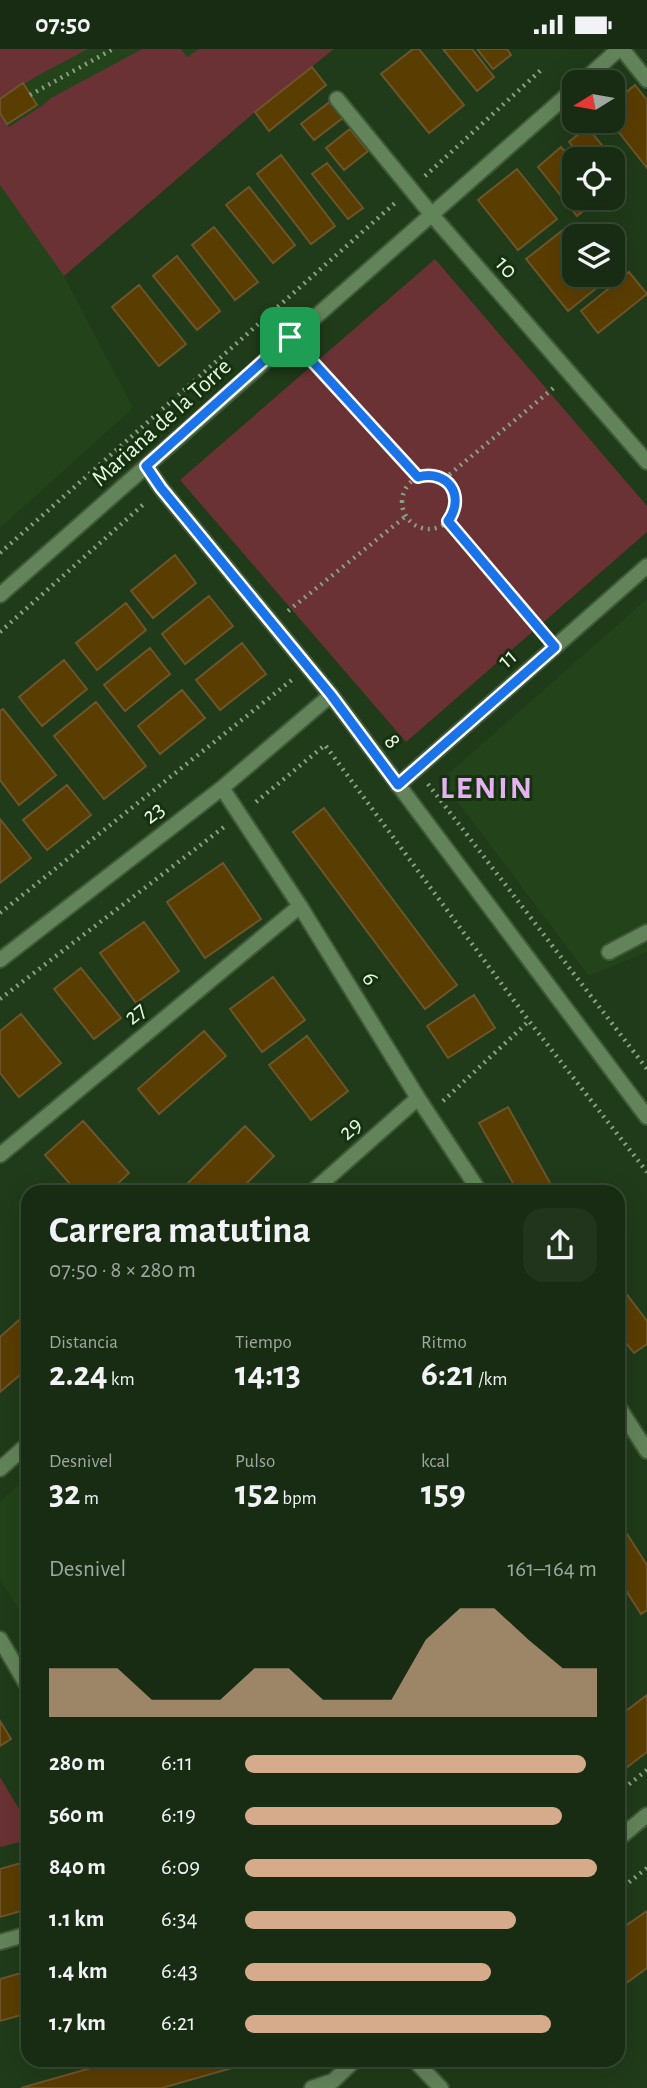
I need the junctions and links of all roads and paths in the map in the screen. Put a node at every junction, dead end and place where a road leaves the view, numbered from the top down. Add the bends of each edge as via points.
1 (113, 49) edge
2 (621, 49) edge
3 (541, 70) dead end
4 (596, 70) edge
5 (647, 80) edge
6 (30, 95) dead end
7 (337, 99) dead end
8 (562, 100) edge
9 (410, 189) junction
10 (432, 215) junction
11 (290, 337) junction
12 (571, 375) junction
13 (647, 462) edge
14 (146, 466) junction
15 (418, 477) junction
16 (444, 479) junction
17 (161, 488) junction
18 (407, 516) junction
19 (448, 521) junction
20 (0, 553) edge
21 (647, 566) edge
22 (0, 595) edge
23 (271, 624) junction
24 (0, 632) edge
25 (555, 647) junction
26 (307, 668) junction
27 (331, 695) junction
28 (416, 768) junction
29 (398, 785) junction
30 (222, 788) junction
31 (239, 815) junction
32 (300, 906) junction
33 (0, 913) edge
34 (647, 932) edge
35 (609, 953) dead end
36 (0, 960) edge
37 (0, 999) edge
38 (529, 1021) junction
39 (647, 1069) edge
40 (418, 1098) junction
41 (430, 1114) junction
42 (647, 1117) edge
43 (0, 1155) edge
44 (647, 1172) edge
45 (320, 1185) edge
46 (476, 1185) edge
47 (625, 1417) edge
48 (21, 1450) edge
49 (647, 1451) edge
50 (0, 1469) edge
51 (0, 1639) edge
52 (21, 1675) edge
53 (647, 1770) edge
54 (625, 1787) edge
55 (647, 1815) edge
56 (625, 1833) edge
57 (647, 1868) edge
58 (625, 1885) edge
59 (21, 1936) edge
60 (0, 1942) edge
61 (348, 2067) edge
62 (421, 2067) edge
63 (312, 2088) edge
64 (441, 2088) edge

1 - 6 path
2 - 4 street
2 - 5 street
3 - 9 path
7 - 9 street, 10
8 - 10 street, Mariana de la Torre
9 - 10 street, 10
9 - 20 path
10 - 11 street, Mariana de la Torre
10 - 12 street, 10
11 - 14 street, Mariana de la Torre
11 - 15 path
12 - 13 street, 10
12 - 16 path
14 - 17 street, 8
14 - 22 street, Mariana de la Torre
15 - 16 path
15 - 18 path via 402,498
16 - 19 path via 456,499
17 - 23 street, 8
17 - 24 path
18 - 19 path via 426,529
18 - 23 path
19 - 25 path
21 - 25 street, 11
23 - 26 street, 8
25 - 28 street, 11
26 - 27 street, 8
26 - 33 path
27 - 29 street, 8
27 - 30 street, 23
28 - 29 street, 11
28 - 39 path
29 - 42 street, 8
30 - 31 street, 6
30 - 36 street, 23
31 - 32 street, 6
31 - 37 path
31 - 38 path via 324,745
32 - 40 street, 6
32 - 43 street, 27
34 - 35 street
38 - 41 path
38 - 44 path
40 - 41 street, 6
40 - 45 street, 29
41 - 46 street, 6
47 - 49 street
48 - 50 street
51 - 52 street
53 - 54 path
55 - 56 street
57 - 58 path
59 - 60 street
61 - 63 street via 333,2081
62 - 64 street

